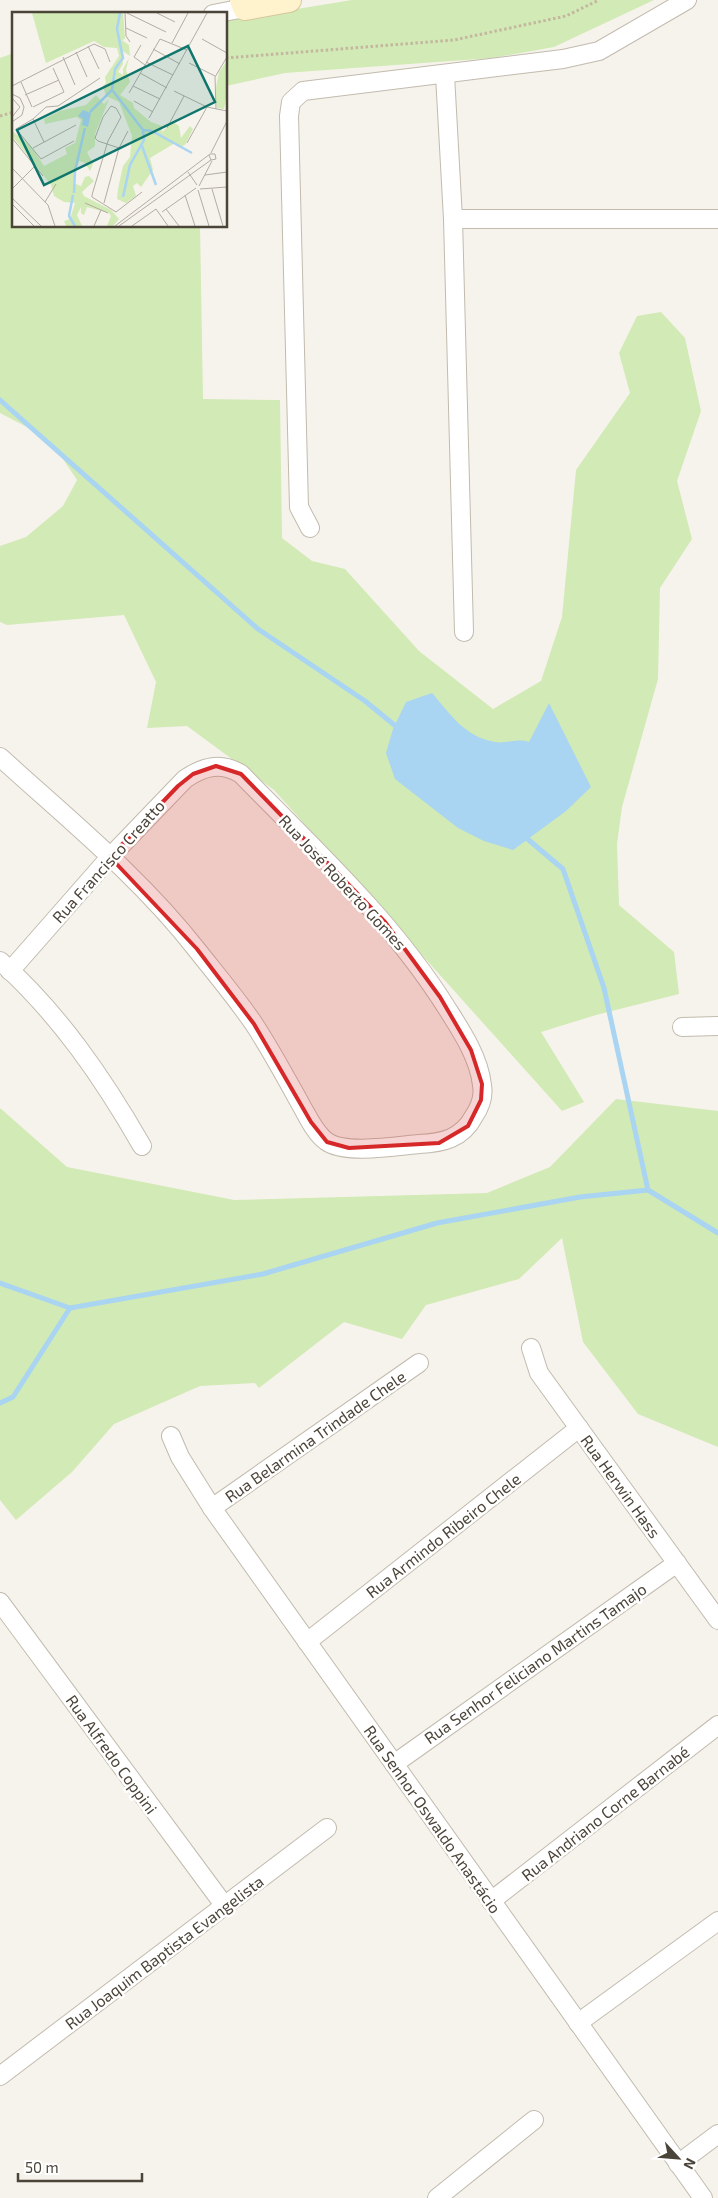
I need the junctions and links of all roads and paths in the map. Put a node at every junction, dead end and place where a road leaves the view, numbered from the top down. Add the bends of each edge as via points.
1 (289, 0) edge
2 (599, 0) edge
3 (688, 0) edge
4 (244, 4) edge
5 (219, 12) edge
6 (228, 58) edge
7 (444, 75) junction
8 (453, 218) junction
9 (718, 220) edge
10 (310, 528) dead end
11 (464, 632) dead end
12 (0, 757) edge
13 (216, 766) joint
14 (110, 857) junction
15 (5, 966) edge
16 (718, 1026) edge
17 (682, 1027) dead end
18 (142, 1146) dead end
19 (531, 1348) dead end
20 (419, 1363) dead end
21 (579, 1428) junction
22 (171, 1436) dead end
23 (212, 1508) junction
24 (677, 1563) junction
25 (0, 1602) edge
26 (718, 1620) edge
27 (307, 1642) junction
28 (718, 1726) edge
29 (394, 1764) junction
30 (327, 1828) dead end
31 (492, 1901) junction
32 (224, 1905) junction
33 (718, 1921) edge
34 (578, 2023) junction
35 (0, 2076) edge
36 (534, 2120) dead end
37 (718, 2134) edge
38 (678, 2164) junction
39 (437, 2198) edge
40 (703, 2198) edge

1 - 4 street
2 - 6 path via 566,16 454,40
3 - 7 street via 599,51
4 - 5 street
7 - 8 street
7 - 10 street via 303,91 291,102 298,508
8 - 9 street
8 - 11 street
12 - 14 street
13 - 14 street, Rua Francisco Creatto via 186,779
13 - 14 street, Rua José Roberto Gomes via 241,774 378,916 440,997 471,1050 482,1084 481,1100 468,1126 455,1137 439,1143 349,1148 327,1142 311,1122 248,1016 173,921
14 - 15 street, Rua Francisco Creatto
15 - 18 street via 48,1010 83,1053
16 - 17 street
19 - 21 street, Rua Herwin Hass via 539,1373
20 - 23 street, Rua Belarmina Trindade Chele
21 - 24 street, Rua Herwin Hass
21 - 27 street, Rua Armindo Ribeiro Chele
22 - 23 street, Rua Senhor Oswaldo Anastácio via 180,1457
23 - 27 street, Rua Senhor Oswaldo Anastácio
24 - 26 street, Rua Herwin Hass
24 - 29 street, Rua Senhor Feliciano Martins Tamajo
25 - 32 street, Rua Alfredo Coppini
27 - 29 street, Rua Senhor Oswaldo Anastácio
28 - 31 street, Rua Andriano Corne Barnabé
29 - 31 street, Rua Senhor Oswaldo Anastácio
30 - 32 street, Rua Joaquim Baptista Evangelista
31 - 34 street, Rua Senhor Oswaldo Anastácio
32 - 35 street, Rua Joaquim Baptista Evangelista
33 - 34 street
34 - 38 street, Rua Senhor Oswaldo Anastácio
36 - 39 street
37 - 38 street
38 - 40 street, Rua Senhor Oswaldo Anastácio

